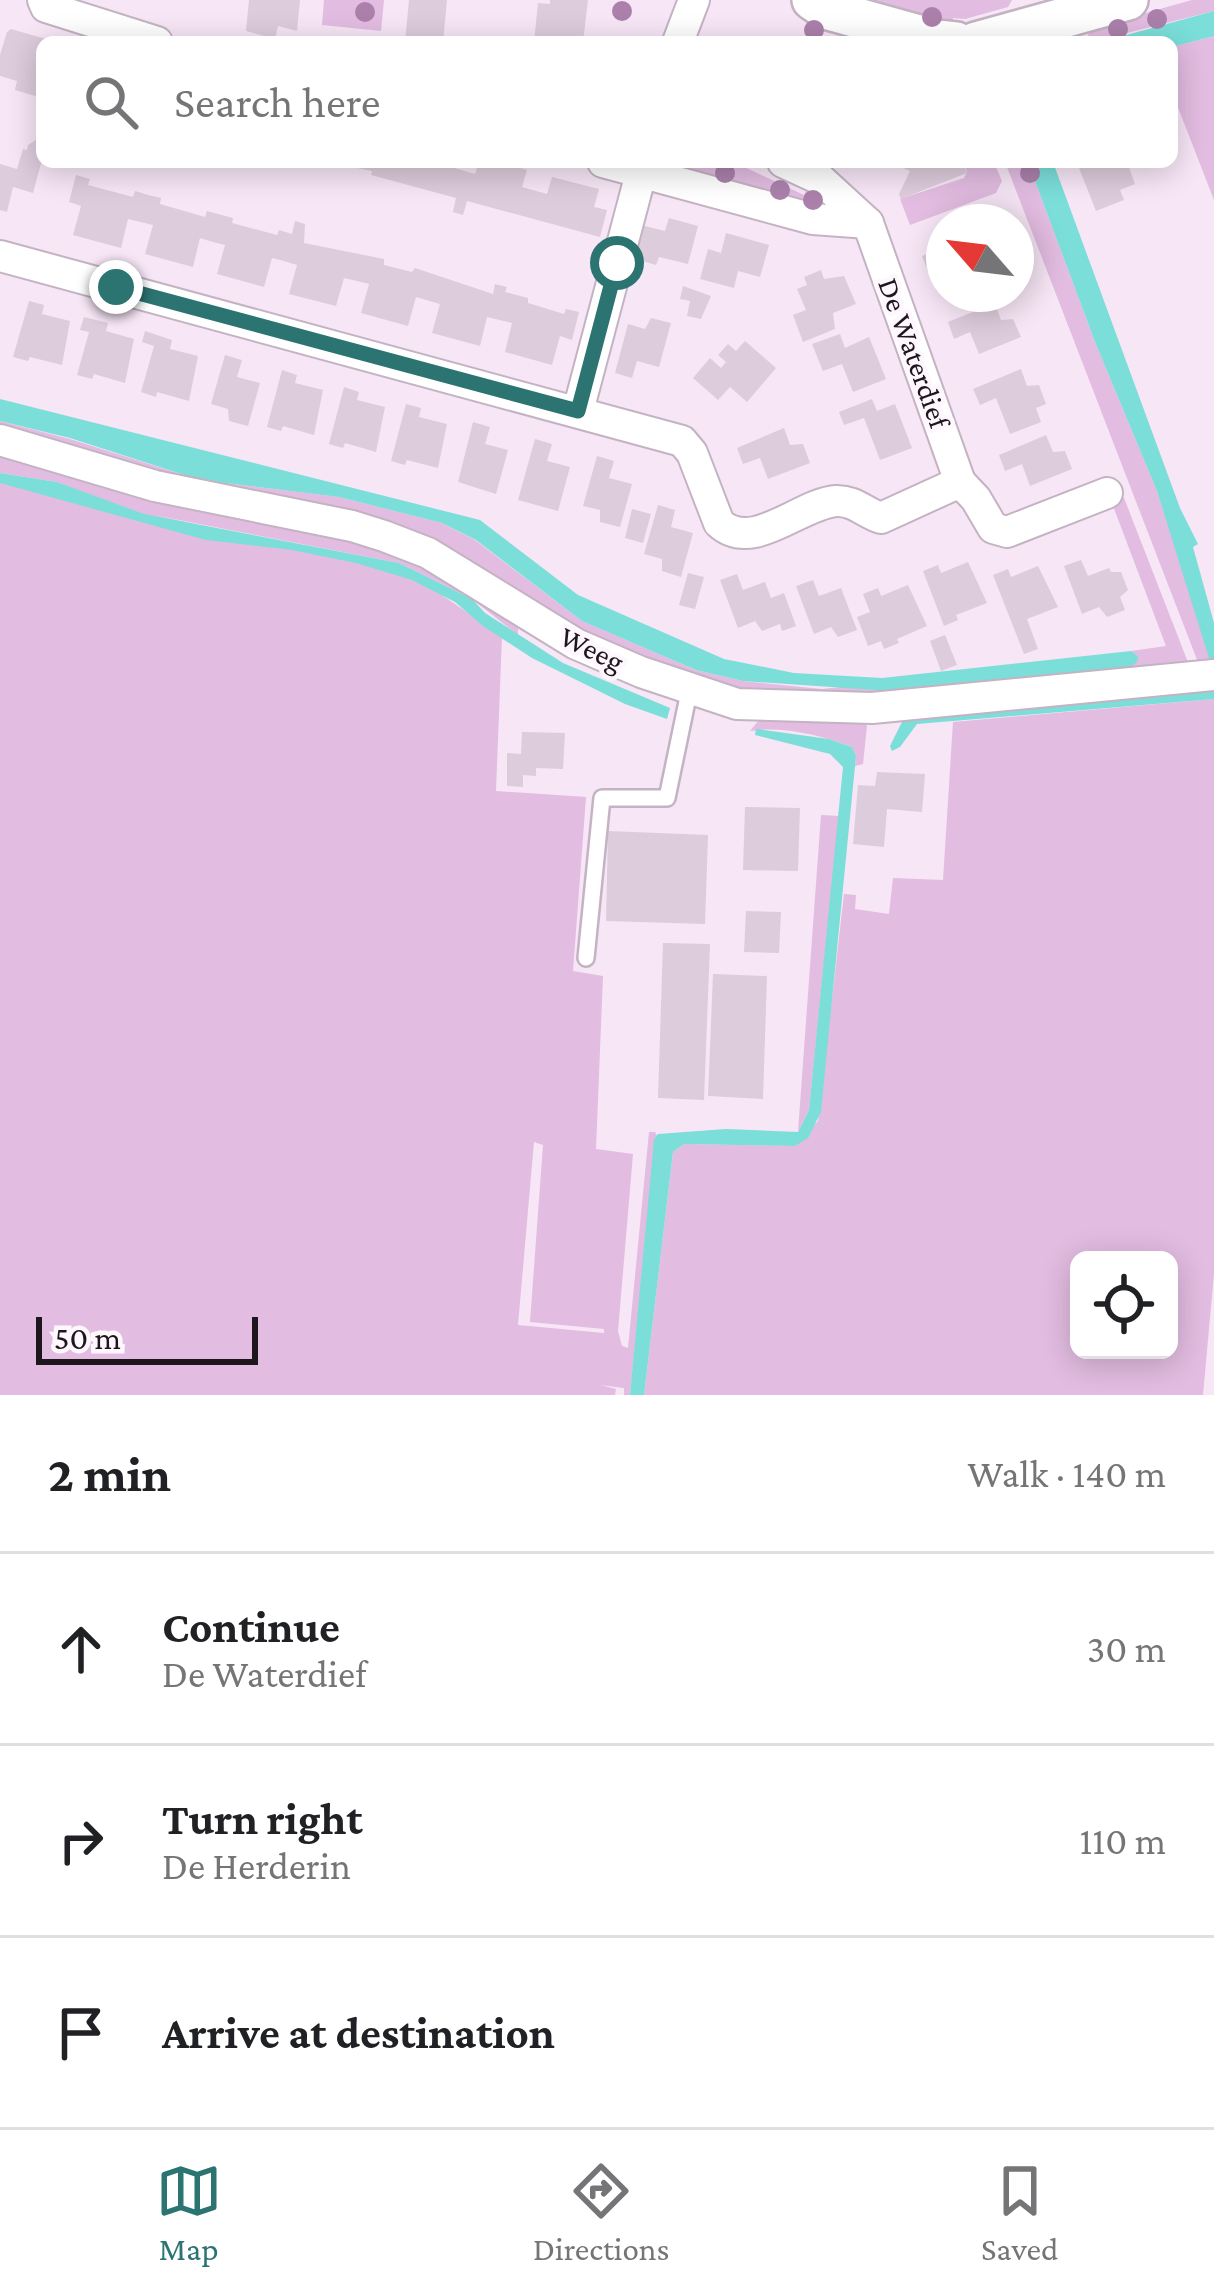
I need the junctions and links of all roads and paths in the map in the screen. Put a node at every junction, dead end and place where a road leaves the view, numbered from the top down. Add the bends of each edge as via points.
1 (43, 0) edge
2 (694, 0) edge
3 (812, 0) edge
4 (1128, 0) edge
5 (1042, 11) edge
6 (137, 36) edge
7 (680, 36) edge
8 (922, 36) edge
9 (989, 36) edge
10 (643, 168) edge
11 (646, 168) edge
12 (798, 168) edge
13 (868, 223) junction
14 (0, 256) edge
15 (578, 411) junction
16 (0, 440) edge
17 (961, 482) junction
18 (1107, 493) dead end
19 (1214, 675) edge
20 (690, 687) junction
21 (586, 958) dead end

1 - 6 street via 46,8
2 - 7 street
3 - 8 street
4 - 5 street
5 - 9 street
10 - 15 street
11 - 13 street via 813,219
12 - 13 street, De Waterdief
13 - 17 street, De Waterdief
14 - 15 street
15 - 17 street via 682,441 728,531 748,534 834,501 881,518
16 - 20 street, Weeg via 155,486 384,536 576,644
17 - 18 street, De Waterdief via 994,528 1007,532
19 - 20 street, Weeg via 872,708 737,704
20 - 21 lane via 667,798 602,798

